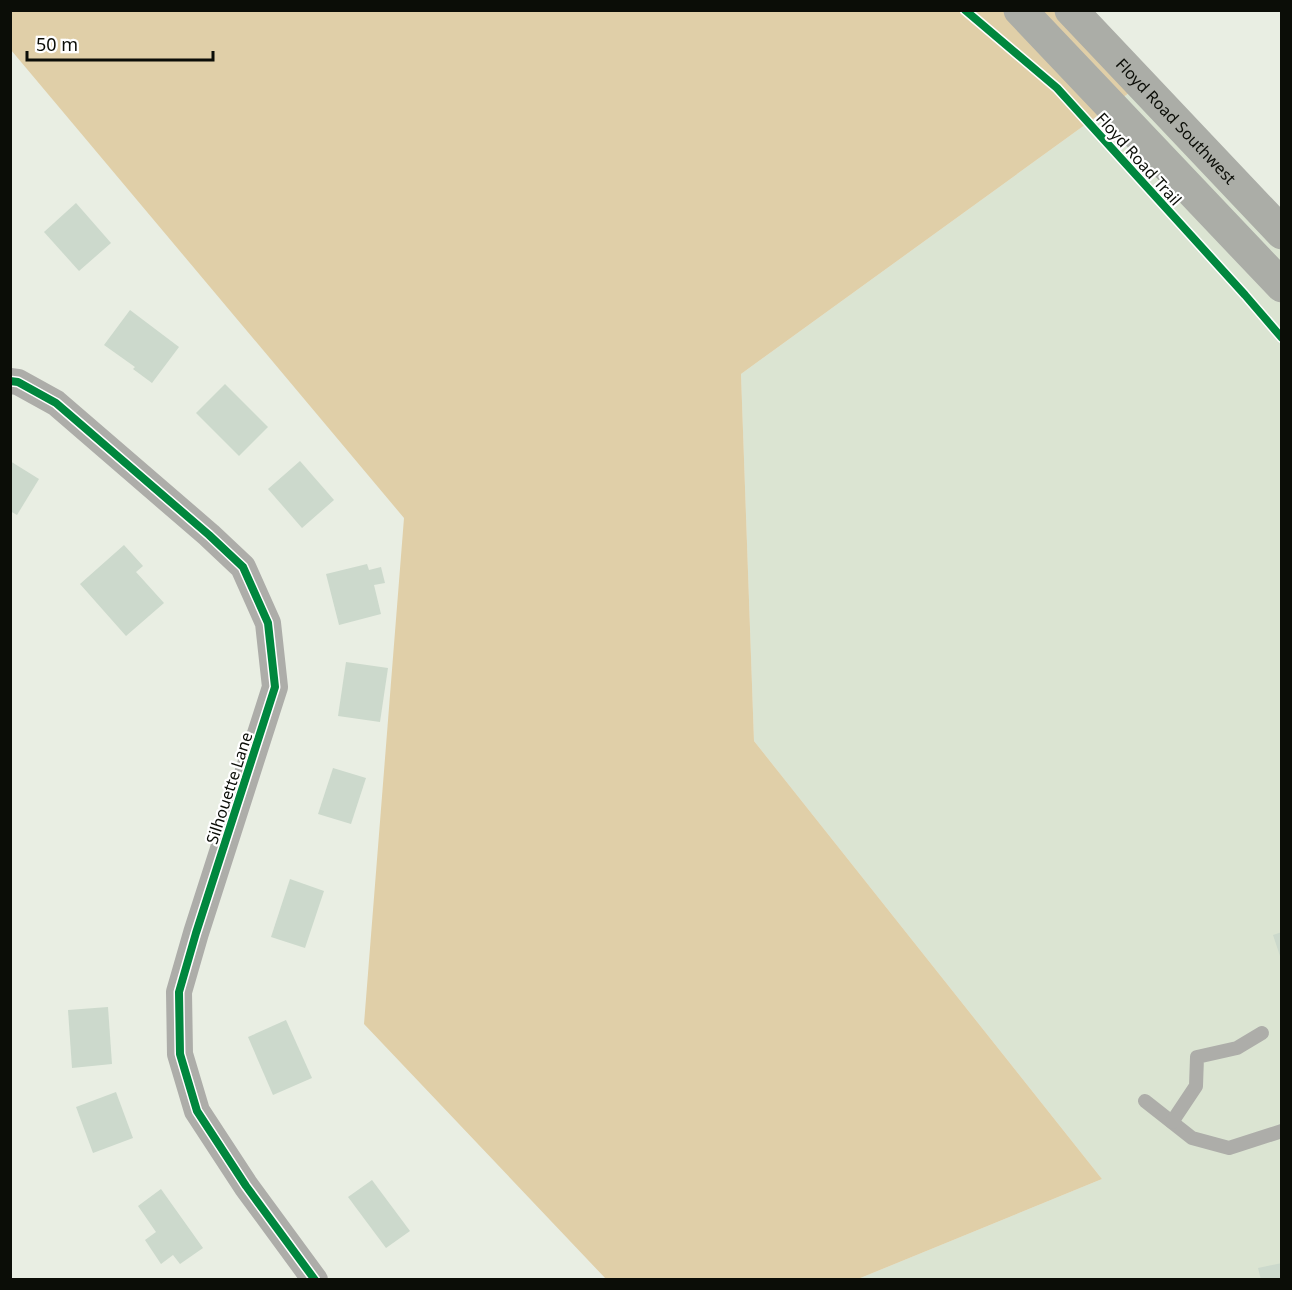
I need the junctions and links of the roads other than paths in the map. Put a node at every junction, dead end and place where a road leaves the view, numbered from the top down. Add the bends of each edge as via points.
1 (1020, 10) edge
2 (1071, 10) edge
3 (1281, 233) edge
4 (1281, 286) edge
5 (10, 376) edge
6 (11, 381) edge
7 (1263, 1033) dead end
8 (1145, 1101) dead end
9 (1172, 1122) junction
10 (1281, 1131) edge
11 (315, 1280) edge

1 - 4 main road
2 - 3 main road, Floyd Road Southwest
5 - 6 street
6 - 11 street, Silhouette Lane via 56,403 243,567 268,623 275,687 179,992 180,1054 197,1111
7 - 9 lane via 1237,1048 1197,1057 1196,1086
8 - 9 lane
9 - 10 lane via 1192,1137 1229,1148

